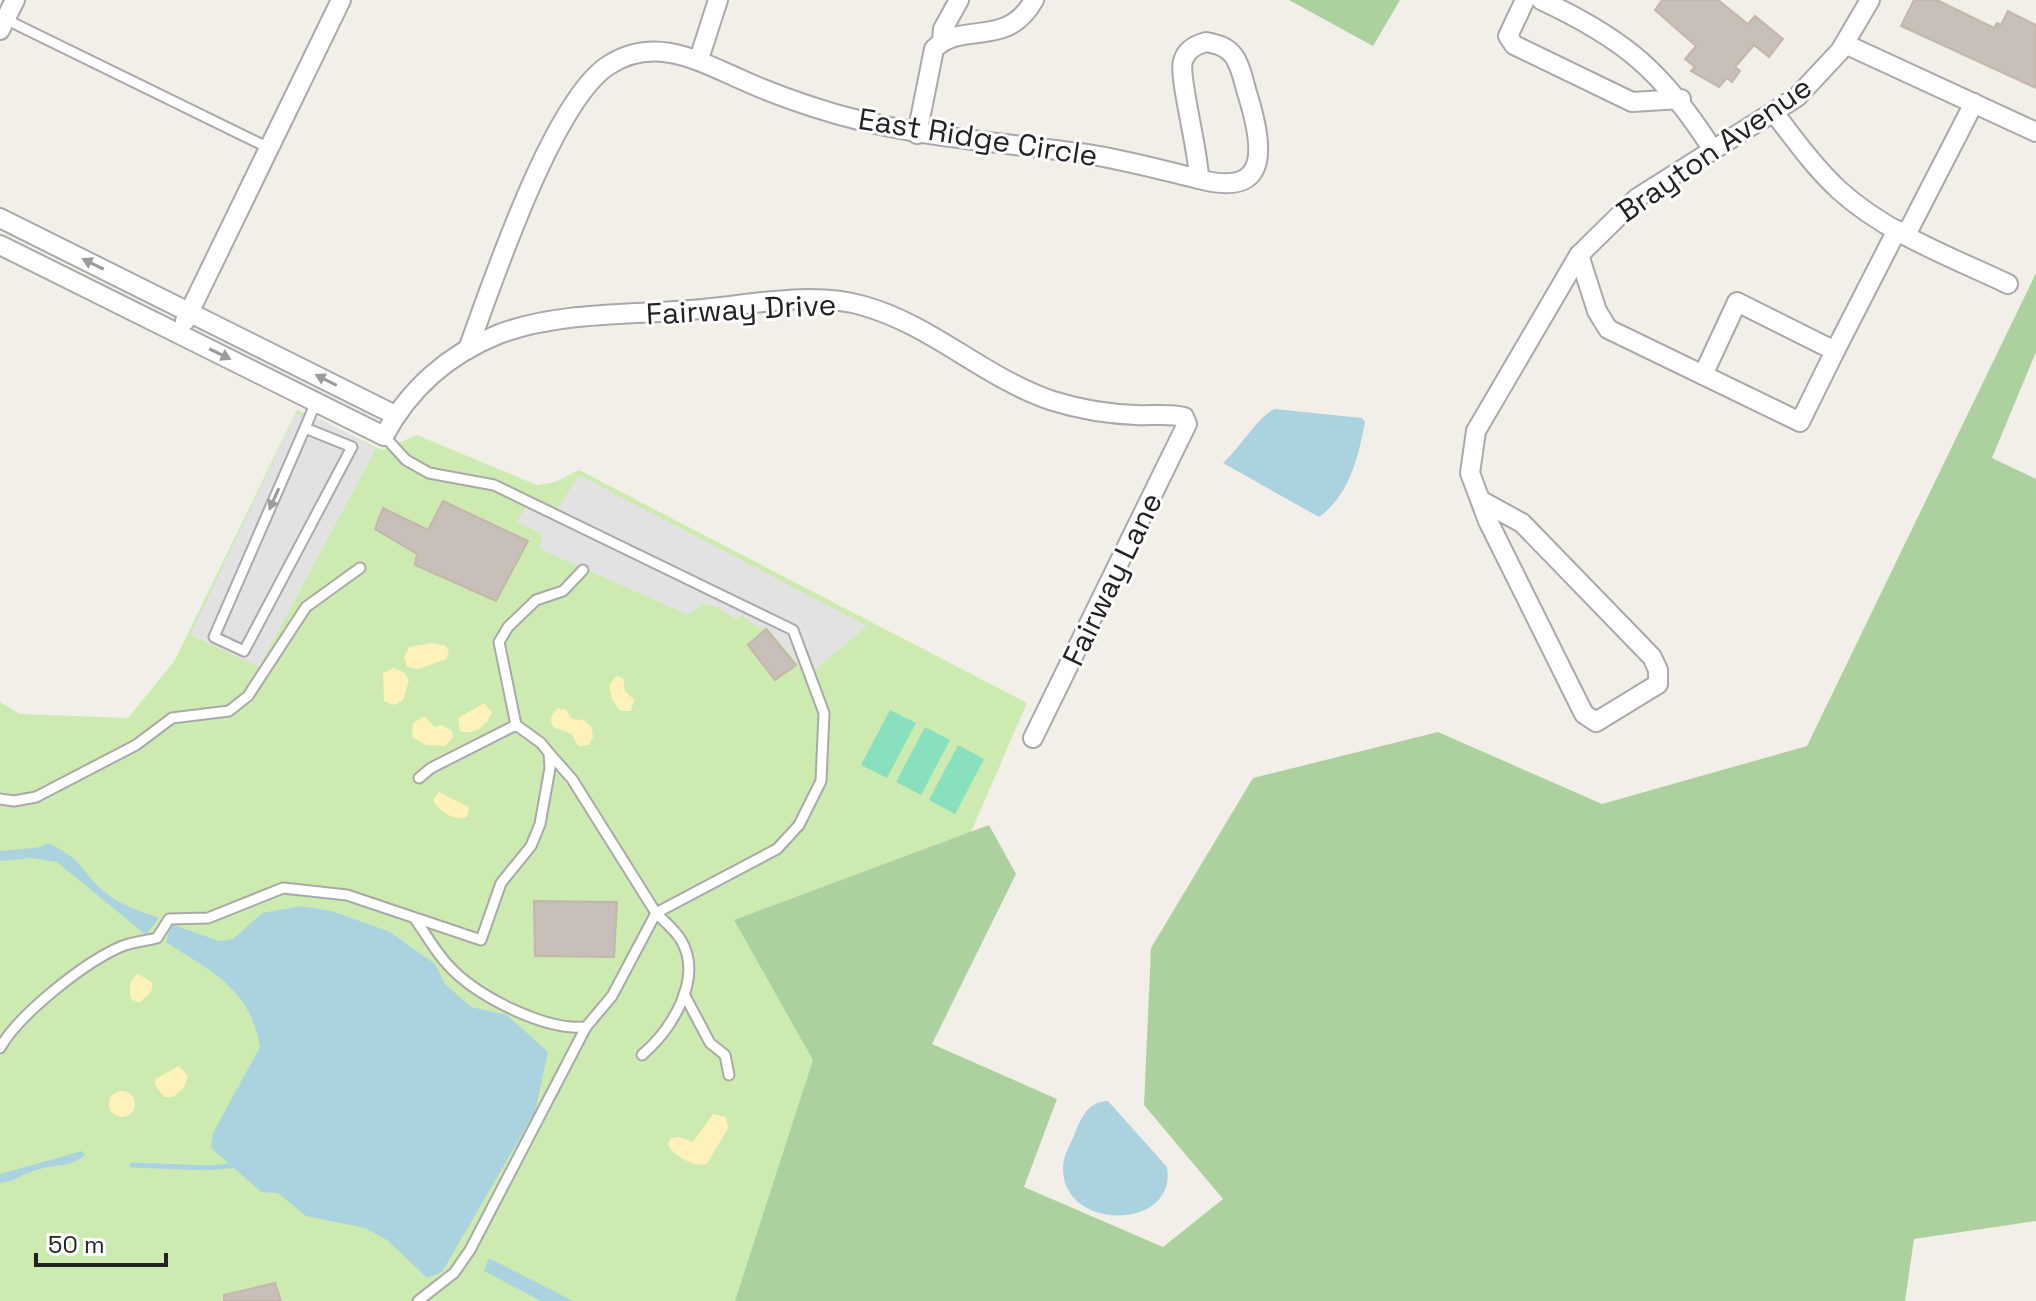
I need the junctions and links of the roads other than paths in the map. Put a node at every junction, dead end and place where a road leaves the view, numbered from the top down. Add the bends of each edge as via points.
1 (15, 0) edge
2 (341, 0) edge
3 (718, 0) edge
4 (959, 0) edge
5 (1034, 0) edge
6 (1525, 0) edge
7 (1541, 0) edge
8 (1870, 0) edge
9 (2, 22) edge
10 (942, 41) junction
11 (1845, 44) junction
12 (699, 59) junction
13 (1681, 99) junction
14 (1974, 103) junction
15 (1775, 114) junction
16 (2036, 132) edge
17 (917, 134) junction
18 (269, 148) junction
19 (1713, 150) junction
20 (1199, 179) junction
21 (0, 218) edge
22 (1902, 232) junction
23 (0, 245) edge
24 (1579, 255) junction
25 (2008, 284) dead end
26 (190, 312) junction
27 (179, 334) junction
28 (468, 349) junction
29 (1835, 351) junction
30 (288, 361) junction
31 (1703, 375) junction
32 (277, 383) junction
33 (316, 402) junction
34 (395, 415) junction
35 (1185, 418) joint
36 (305, 428) junction
37 (384, 436) junction
38 (1480, 500) junction
39 (360, 568) dead end
40 (583, 570) dead end
41 (516, 725) junction
42 (1033, 738) dead end
43 (549, 753) junction
44 (419, 778) dead end
45 (0, 799) edge
46 (656, 913) junction
47 (415, 919) junction
48 (684, 994) junction
49 (586, 1027) junction
50 (0, 1048) edge
51 (642, 1055) dead end
52 (729, 1075) dead end
53 (418, 1301) edge

1 - 9 street
2 - 18 street
3 - 12 street
4 - 10 street
5 - 10 street via 1020,18 997,31
6 - 13 street via 1508,36 1514,45 1632,102
7 - 13 street via 1627,47
8 - 11 street, Brayton Avenue
9 - 18 lane
10 - 17 street via 930,60
11 - 14 street
11 - 15 street, Brayton Avenue via 1812,83
12 - 17 street, East Ridge Circle via 814,108
12 - 28 street, East Ridge Circle via 642,53 608,66 588,83 517,215
13 - 19 street
14 - 16 street
14 - 22 street
15 - 19 street, Brayton Avenue
15 - 22 street via 1842,193
17 - 20 street, East Ridge Circle via 1090,154
18 - 26 street
19 - 24 street, Brayton Avenue via 1637,198
20 - 20 street, East Ridge Circle via 1221,185 1241,181 1255,168 1261,142 1234,55 1206,42 1188,52 1182,67
26 -> 21 street
22 - 25 street
22 - 29 street
23 - 27 street
24 - 31 street via 1608,329
24 - 38 street, Brayton Avenue via 1476,431 1470,473
26 - 27 street
26 - 30 street
27 -> 32 street
28 - 34 street, Fairway Drive via 407,396
28 - 35 street, Fairway Drive via 514,329 543,324 825,299 889,314 1054,401 1092,410
29 - 31 street via 1800,422
29 - 31 street via 1737,302
30 - 32 street
34 -> 30 street
32 - 33 street
33 - 36 lane
33 - 37 street
34 - 37 street
35 - 42 street, Fairway Lane via 1187,424
36 -> 36 lane via 214,637 244,651 352,447
37 - 46 lane via 406,460 429,473 494,485 793,630 824,713 821,781 799,825 777,849
38 - 38 street, Brayton Avenue via 1528,607 1590,720 1596,722 1658,684 1652,657 1522,523
39 - 45 lane via 306,607 248,696 229,711 172,718 136,745 36,797
40 - 41 lane via 563,591 536,600 499,642
41 - 43 lane
41 - 44 lane
43 - 46 lane via 572,779
43 - 47 lane via 540,824 531,846 501,883 481,940
46 - 48 lane via 681,939 687,956
46 - 49 lane via 612,996
47 - 49 lane via 448,965 480,992 567,1029
47 - 50 lane via 347,895 283,888 208,918 169,919 157,938 119,947 67,981 26,1015
48 - 51 lane via 663,1035
48 - 52 lane via 710,1043 725,1055
49 - 53 lane via 470,1250 454,1273

